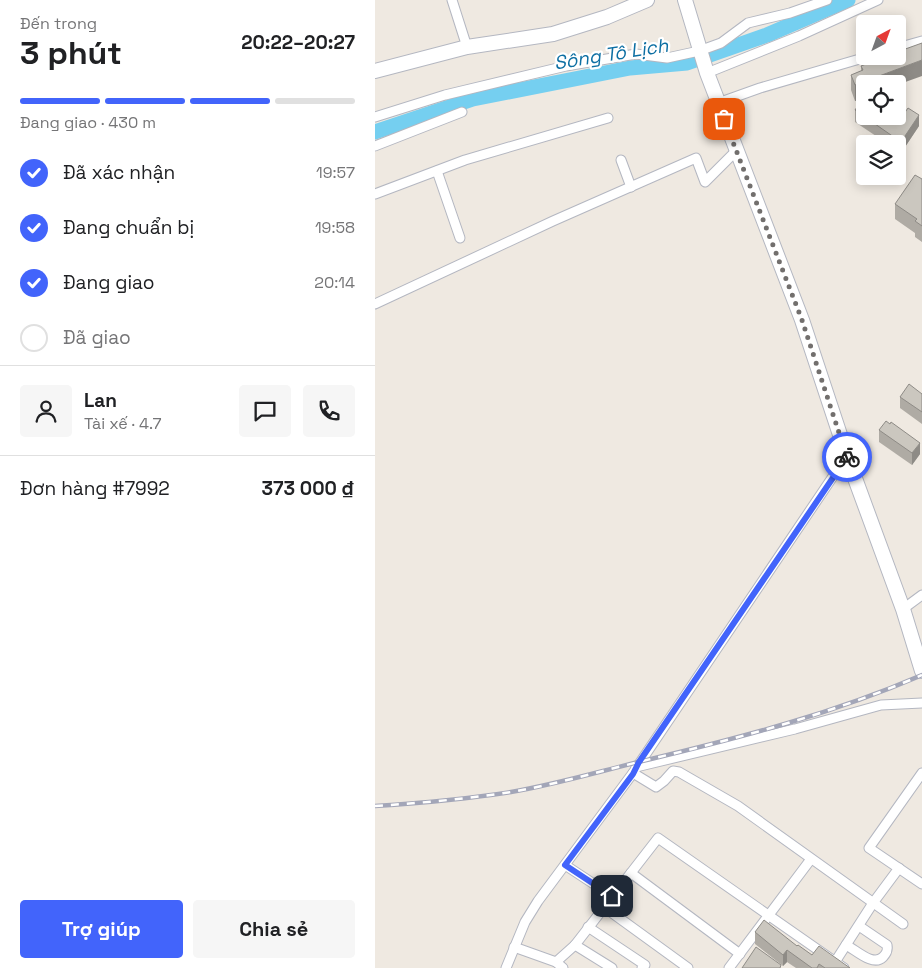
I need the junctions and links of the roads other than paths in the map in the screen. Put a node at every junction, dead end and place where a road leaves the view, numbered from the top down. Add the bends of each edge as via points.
1 (452, 0) edge
2 (647, 0) edge
3 (685, 0) edge
4 (827, 0) edge
5 (878, 0) edge
6 (922, 40) edge
7 (906, 45) edge
8 (467, 47) junction
9 (700, 52) junction
10 (856, 60) edge
11 (375, 71) edge
12 (706, 71) junction
13 (718, 103) junction
14 (462, 112) dead end
15 (375, 116) edge
16 (608, 118) dead end
17 (375, 146) edge
18 (736, 150) junction
19 (621, 160) dead end
20 (437, 171) junction
21 (631, 187) junction
22 (375, 194) edge
23 (461, 238) dead end
24 (375, 304) edge
25 (849, 462) junction
26 (922, 595) edge
27 (903, 609) junction
28 (922, 670) edge
29 (922, 703) edge
30 (634, 770) junction
31 (922, 773) edge
32 (811, 859) junction
33 (565, 865) junction
34 (899, 868) junction
35 (631, 873) junction
36 (922, 884) edge
37 (612, 896) junction
38 (873, 903) junction
39 (604, 907) junction
40 (769, 916) junction
41 (903, 924) dead end
42 (859, 926) junction
43 (588, 927) junction
44 (575, 945) junction
45 (847, 945) junction
46 (514, 947) junction
47 (740, 954) junction
48 (835, 962) junction
49 (554, 965) edge
50 (506, 968) edge
51 (612, 968) edge
52 (642, 968) edge
53 (688, 968) edge
54 (729, 968) edge
55 (844, 968) edge

1 - 8 street
2 - 8 street via 553,34
3 - 9 street
4 - 9 street via 790,13 748,22 721,43
5 - 12 street via 799,36
6 - 7 street
8 - 11 street
9 - 12 street
9 - 15 street via 667,58 636,54 566,66 445,95
10 - 13 street
12 - 13 street
13 - 18 street
14 - 17 street
16 - 20 street
18 - 21 street via 705,182 696,158
18 - 25 street via 802,320
19 - 21 street
20 - 22 street
20 - 23 street
21 - 24 street
25 - 27 street
25 - 30 street via 839,469
26 - 27 street
27 - 28 street
29 - 30 street via 881,705
30 - 32 street via 656,787 673,770 679,772 738,806
30 - 33 street
31 - 34 street via 869,848
32 - 38 street
32 - 40 street
33 - 37 street
33 - 46 street via 525,922
34 - 36 street
34 - 38 street
35 - 37 street
35 - 40 street via 657,838
35 - 47 street
37 - 39 street
38 - 41 street
38 - 42 street
39 - 43 street
39 - 53 street
40 - 47 street
40 - 48 street
42 - 45 street
42 - 45 street via 887,945 886,954 873,960
43 - 44 street
43 - 52 street via 645,965
44 - 49 street
44 - 51 street
45 - 48 street
46 - 49 street
46 - 50 street
47 - 54 street
48 - 55 street

